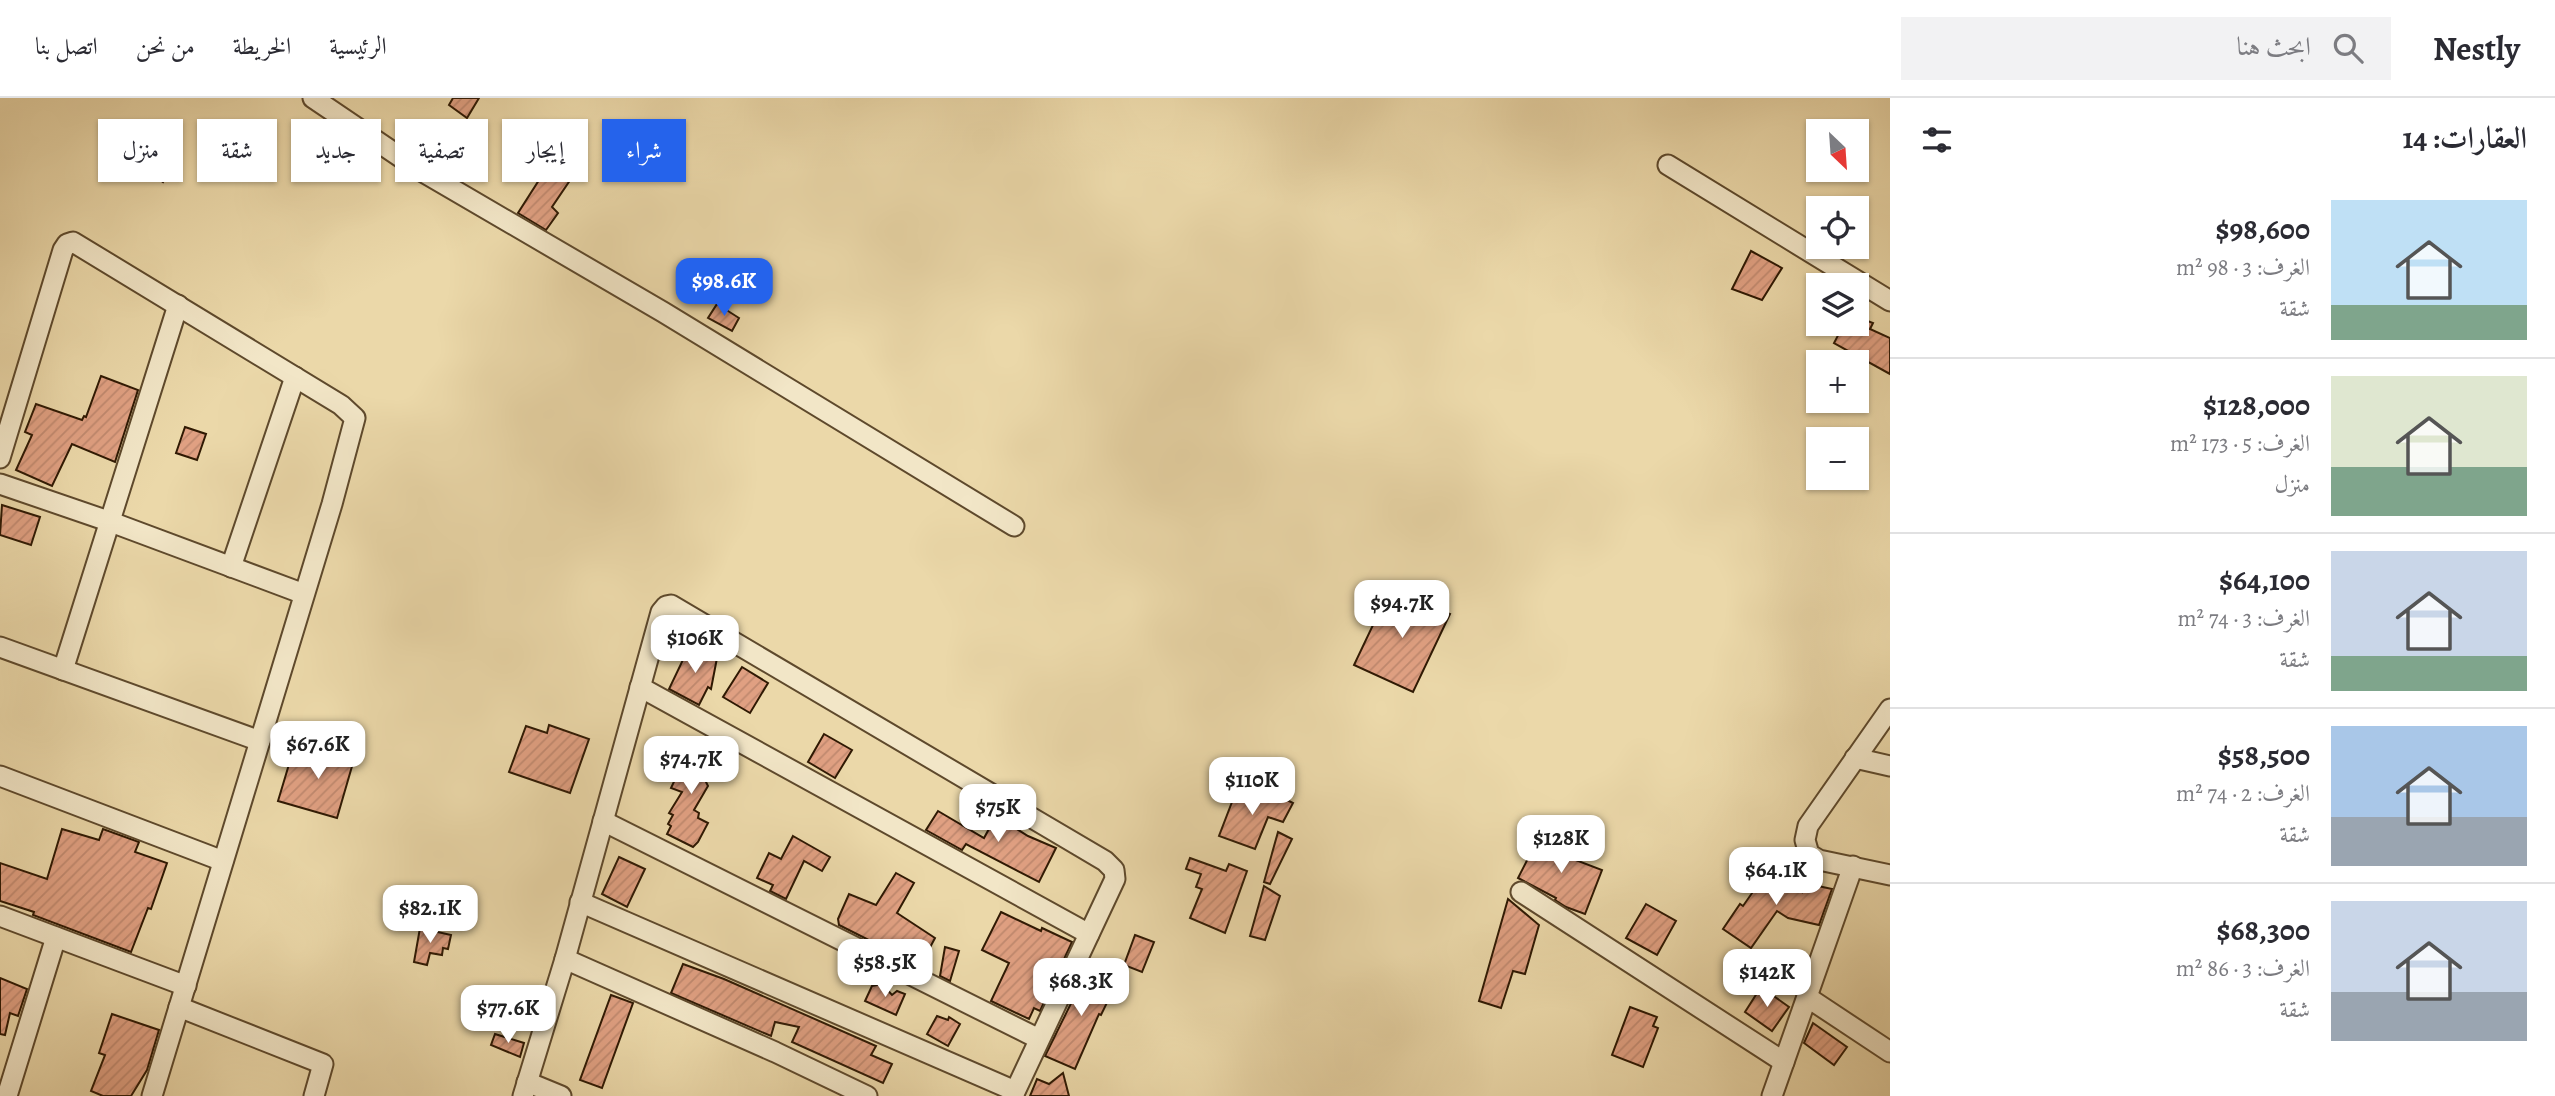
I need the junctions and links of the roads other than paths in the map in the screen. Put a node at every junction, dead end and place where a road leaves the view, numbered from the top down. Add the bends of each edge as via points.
1 (313, 98) edge
2 (1668, 165) dead end
3 (1890, 301) edge
4 (178, 305) junction
5 (295, 377) junction
6 (0, 458) edge
7 (0, 484) edge
8 (111, 522) junction
9 (1014, 526) dead end
10 (231, 567) junction
11 (304, 594) junction
12 (0, 647) edge
13 (63, 670) junction
14 (640, 687) junction
15 (1890, 709) edge
16 (260, 741) junction
17 (1855, 758) junction
18 (1890, 765) edge
19 (0, 776) edge
20 (603, 821) junction
21 (223, 861) junction
22 (1853, 866) junction
23 (1890, 874) edge
24 (1521, 892) dead end
25 (580, 902) junction
26 (0, 915) edge
27 (1089, 934) junction
28 (56, 937) junction
29 (565, 959) junction
30 (186, 986) junction
31 (1807, 997) junction
32 (179, 1007) junction
33 (1039, 1040) junction
34 (1890, 1052) edge
35 (1784, 1062) junction
36 (525, 1089) edge
37 (1014, 1094) edge
38 (7, 1096) edge
39 (152, 1096) edge
40 (313, 1096) edge
41 (561, 1096) edge
42 (867, 1096) edge
43 (1772, 1096) edge

1 - 9 street via 418,169
2 - 3 street
4 - 5 street
4 - 6 street via 79,244 67,244
4 - 8 street
5 - 10 street
5 - 11 street via 347,408 355,418
7 - 8 street
8 - 10 street
8 - 13 street
10 - 11 street
11 - 16 street
12 - 13 street
13 - 16 street
14 - 20 street
14 - 27 street
14 - 27 street via 661,612 666,606 677,607 1105,861 1115,879
15 - 17 street
16 - 21 street
17 - 18 street
17 - 22 street via 1808,826 1805,840 1809,854 1819,860
19 - 21 street
20 - 25 street
20 - 33 street
21 - 30 street
22 - 23 street
22 - 31 street
24 - 35 street
25 - 29 street
25 - 37 street
26 - 28 street
27 - 33 street
28 - 30 street
28 - 38 street
29 - 36 street
29 - 42 street
30 - 32 street
31 - 34 street
31 - 35 street
32 - 39 street
32 - 40 street via 323,1064
33 - 37 street
35 - 43 street
36 - 41 street

